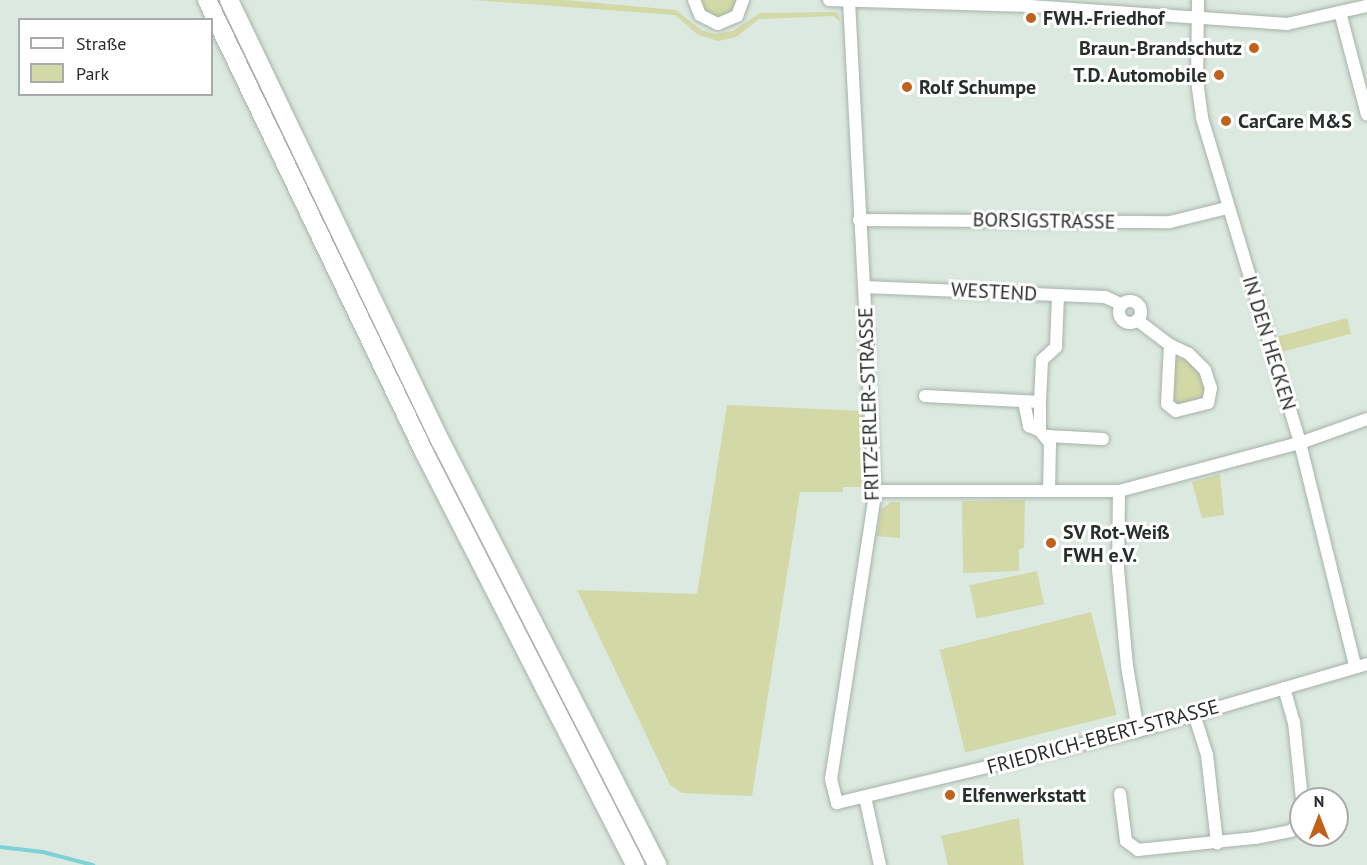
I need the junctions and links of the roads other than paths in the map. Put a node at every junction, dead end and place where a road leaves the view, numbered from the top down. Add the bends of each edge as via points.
1 (207, 0) edge
2 (229, 0) edge
3 (694, 0) edge
4 (744, 0) edge
5 (829, 0) edge
6 (1198, 0) edge
7 (849, 1) edge
8 (1367, 6) edge
9 (1340, 12) junction
10 (1199, 18) junction
11 (1367, 115) edge
12 (1227, 208) junction
13 (859, 220) junction
14 (864, 287) junction
15 (1058, 295) junction
16 (1170, 345) junction
17 (925, 396) dead end
18 (1024, 402) junction
19 (1040, 402) junction
20 (1367, 419) edge
21 (1043, 434) junction
22 (1103, 439) dead end
23 (1300, 443) junction
24 (875, 491) junction
25 (1049, 491) junction
26 (1119, 491) junction
27 (1361, 665) edge
28 (1284, 688) junction
29 (1194, 714) junction
30 (1138, 731) junction
31 (1301, 787) edge
32 (1120, 794) dead end
33 (865, 797) junction
34 (837, 803) joint
35 (1289, 830) edge
36 (1217, 843) junction
37 (635, 865) edge
38 (657, 865) edge
39 (880, 865) edge

1 - 37 highway via 434,472
2 - 38 highway via 442,444
3 - 4 street via 700,15 718,24 736,16
5 - 7 street
6 - 10 street, IN DEN HECKEN
7 - 10 street via 1030,6
7 - 13 street, FRITZ-ERLER-STRASSE
8 - 9 street
9 - 10 street via 1287,24
9 - 11 street
10 - 12 street, IN DEN HECKEN via 1200,105
12 - 13 street, BORSIGSTRASSE via 1170,222
12 - 23 street, IN DEN HECKEN
13 - 14 street, FRITZ-ERLER-STRASSE
14 - 15 street, WESTEND
14 - 24 street, FRITZ-ERLER-STRASSE
15 - 16 street, WESTEND via 1105,297 1121,304 1121,319 1137,320
15 - 19 street via 1056,347 1042,360
16 - 16 street via 1167,404 1176,411 1208,403 1211,388 1205,370 1189,354
17 - 18 street
18 - 19 street
18 - 21 street via 1029,426
19 - 21 street
20 - 23 street
21 - 22 street
21 - 25 street via 1050,443
23 - 26 street
23 - 27 street, IN DEN HECKEN
24 - 25 street
24 - 34 street, FRITZ-ERLER-STRASSE via 831,779
25 - 26 street
26 - 30 street via 1118,580
27 - 28 street, FRIEDRICH-EBERT-STRASSE
28 - 29 street, FRIEDRICH-EBERT-STRASSE
28 - 31 street via 1294,722
29 - 30 street, FRIEDRICH-EBERT-STRASSE
29 - 36 street via 1207,755
30 - 33 street, FRIEDRICH-EBERT-STRASSE
32 - 36 street via 1130,846 1149,849
33 - 34 street, FRIEDRICH-EBERT-STRASSE
33 - 39 street
35 - 36 street

